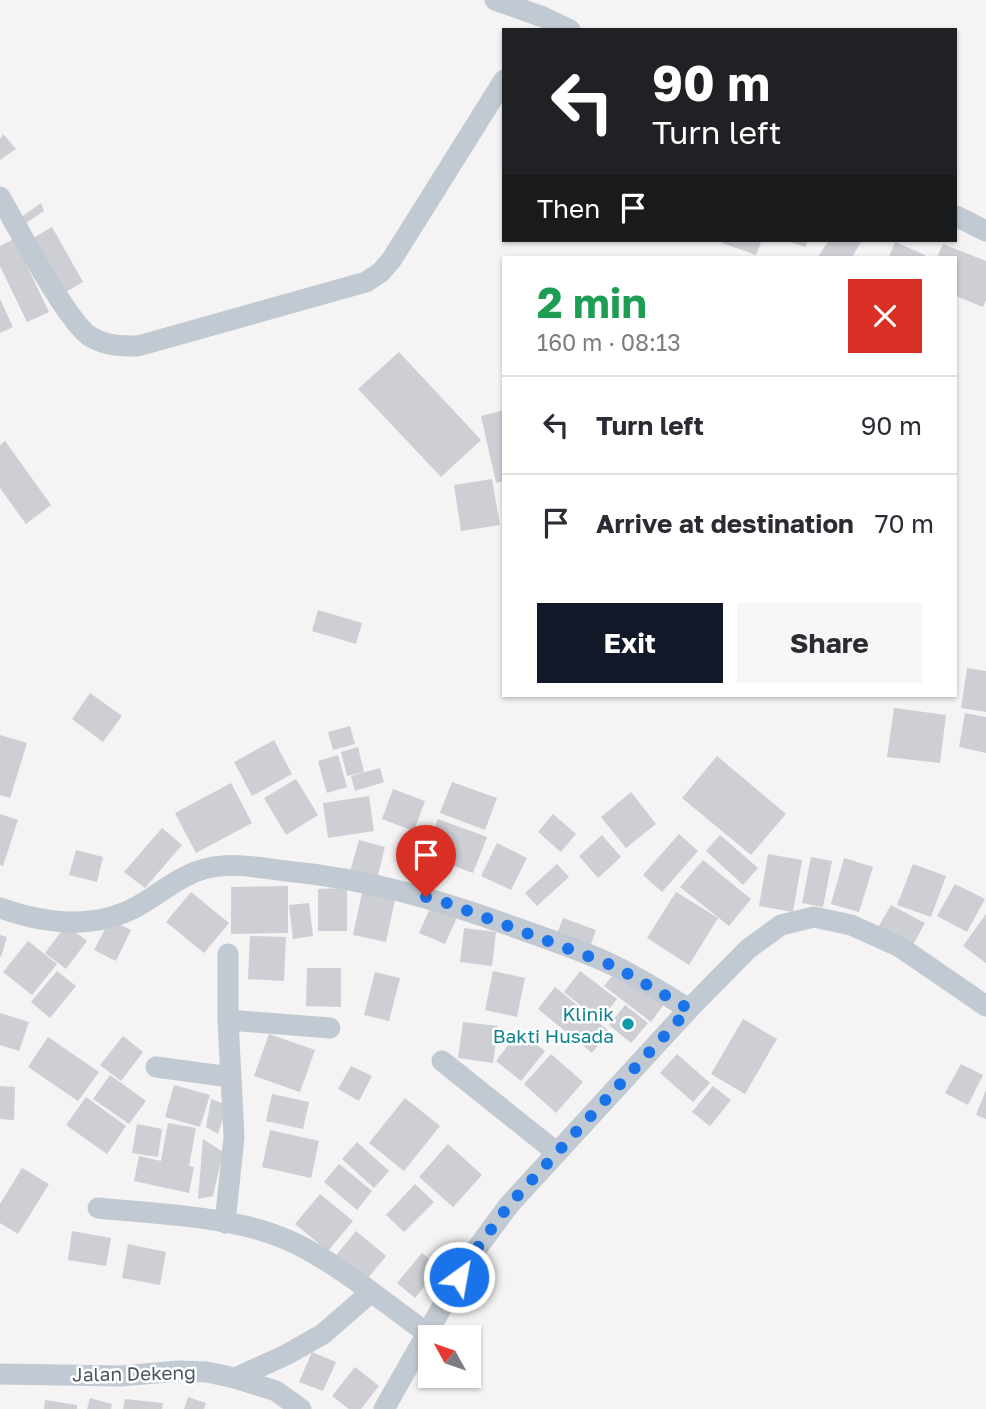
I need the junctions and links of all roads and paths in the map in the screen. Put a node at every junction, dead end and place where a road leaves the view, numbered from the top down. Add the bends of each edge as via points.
1 (495, 0) edge
2 (539, 23) edge
3 (561, 28) edge
4 (502, 83) edge
5 (0, 197) edge
6 (957, 216) edge
7 (986, 231) edge
8 (0, 908) edge
9 (228, 954) dead end
10 (986, 1006) edge
11 (689, 1009) junction
12 (228, 1020) junction
13 (330, 1028) dead end
14 (442, 1061) dead end
15 (156, 1067) dead end
16 (230, 1077) junction
17 (556, 1152) junction
18 (98, 1208) dead end
19 (225, 1223) junction
20 (370, 1293) junction
21 (432, 1325) edge
22 (418, 1327) edge
23 (418, 1349) edge
24 (0, 1374) edge
25 (235, 1378) junction
26 (301, 1409) edge
27 (384, 1409) edge

1 - 2 street
2 - 3 street
4 - 5 street via 381,272 366,282 138,346 110,346 89,336 72,318
6 - 7 street
8 - 11 street via 54,922 86,922 113,918 164,887 211,867 317,874 447,903 614,966
9 - 12 street
10 - 11 street via 900,947 851,925 814,917 781,925 748,949
11 - 17 street
12 - 13 street
12 - 16 street
14 - 17 street
15 - 16 street
16 - 19 street via 234,1137
17 - 21 street via 470,1258
18 - 19 street
19 - 20 street via 287,1239
20 - 22 street
20 - 25 street via 323,1334
23 - 27 street
24 - 25 street, Jalan Dekeng via 121,1376 179,1371
25 - 26 street, Jalan Dekeng via 276,1391

